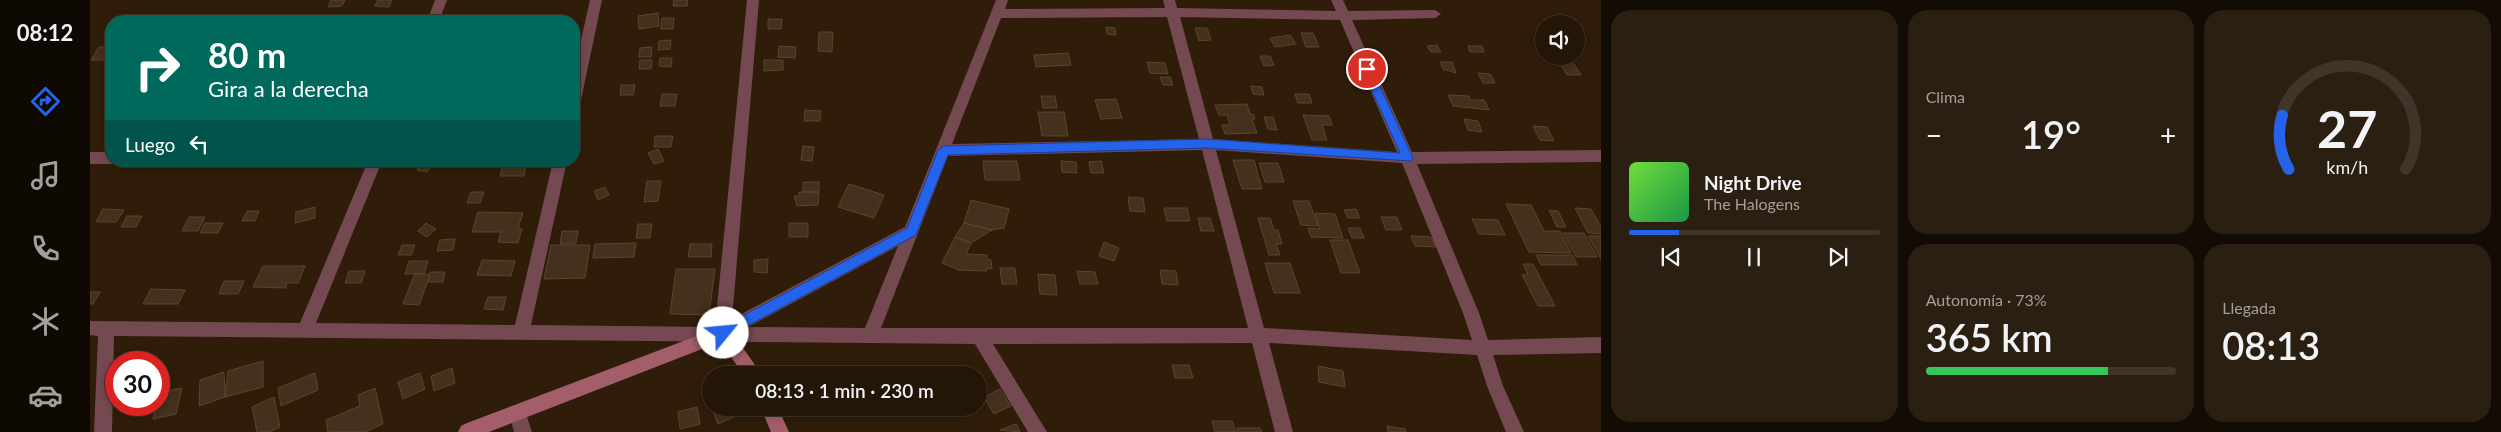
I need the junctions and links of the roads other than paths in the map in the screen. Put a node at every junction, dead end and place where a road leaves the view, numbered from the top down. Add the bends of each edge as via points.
1 (441, 0) edge
2 (596, 0) edge
3 (753, 0) edge
4 (1002, 0) edge
5 (1337, 0) edge
6 (1171, 6) edge
7 (998, 14) junction
8 (1435, 14) dead end
9 (435, 15) edge
10 (1343, 16) junction
11 (580, 73) edge
12 (1207, 144) junction
13 (944, 150) junction
14 (1601, 156) edge
15 (90, 158) edge
16 (105, 158) edge
17 (1408, 158) junction
18 (373, 167) edge
19 (559, 167) edge
20 (912, 231) junction
21 (98, 328) edge
22 (305, 330) junction
23 (521, 332) junction
24 (723, 333) junction
25 (1257, 335) junction
26 (870, 336) junction
27 (979, 337) junction
28 (1601, 345) edge
29 (1483, 348) junction
30 (747, 366) edge
31 (518, 414) junction
32 (773, 416) edge
33 (103, 432) edge
34 (468, 432) edge
35 (522, 432) edge
36 (780, 432) edge
37 (1038, 432) edge
38 (1284, 432) edge
39 (1516, 432) edge

1 - 9 street
2 - 11 street
3 - 24 street
4 - 7 street
5 - 10 street
6 - 7 street
6 - 10 street
6 - 12 street
7 - 13 street
8 - 10 street
10 - 17 street
12 - 13 street
12 - 17 street
12 - 25 street
13 - 20 street
14 - 17 street
15 - 16 street
17 - 29 street
18 - 22 street
19 - 23 street
20 - 24 street
20 - 26 street
21 - 22 street
21 - 33 street
22 - 23 street
23 - 24 street
24 - 26 street
24 - 30 street
24 - 31 street
25 - 27 street
25 - 29 street
25 - 38 street
26 - 27 street
27 - 37 street
28 - 29 street
29 - 39 street via 1495,386
31 - 34 street
31 - 35 street
32 - 36 street

